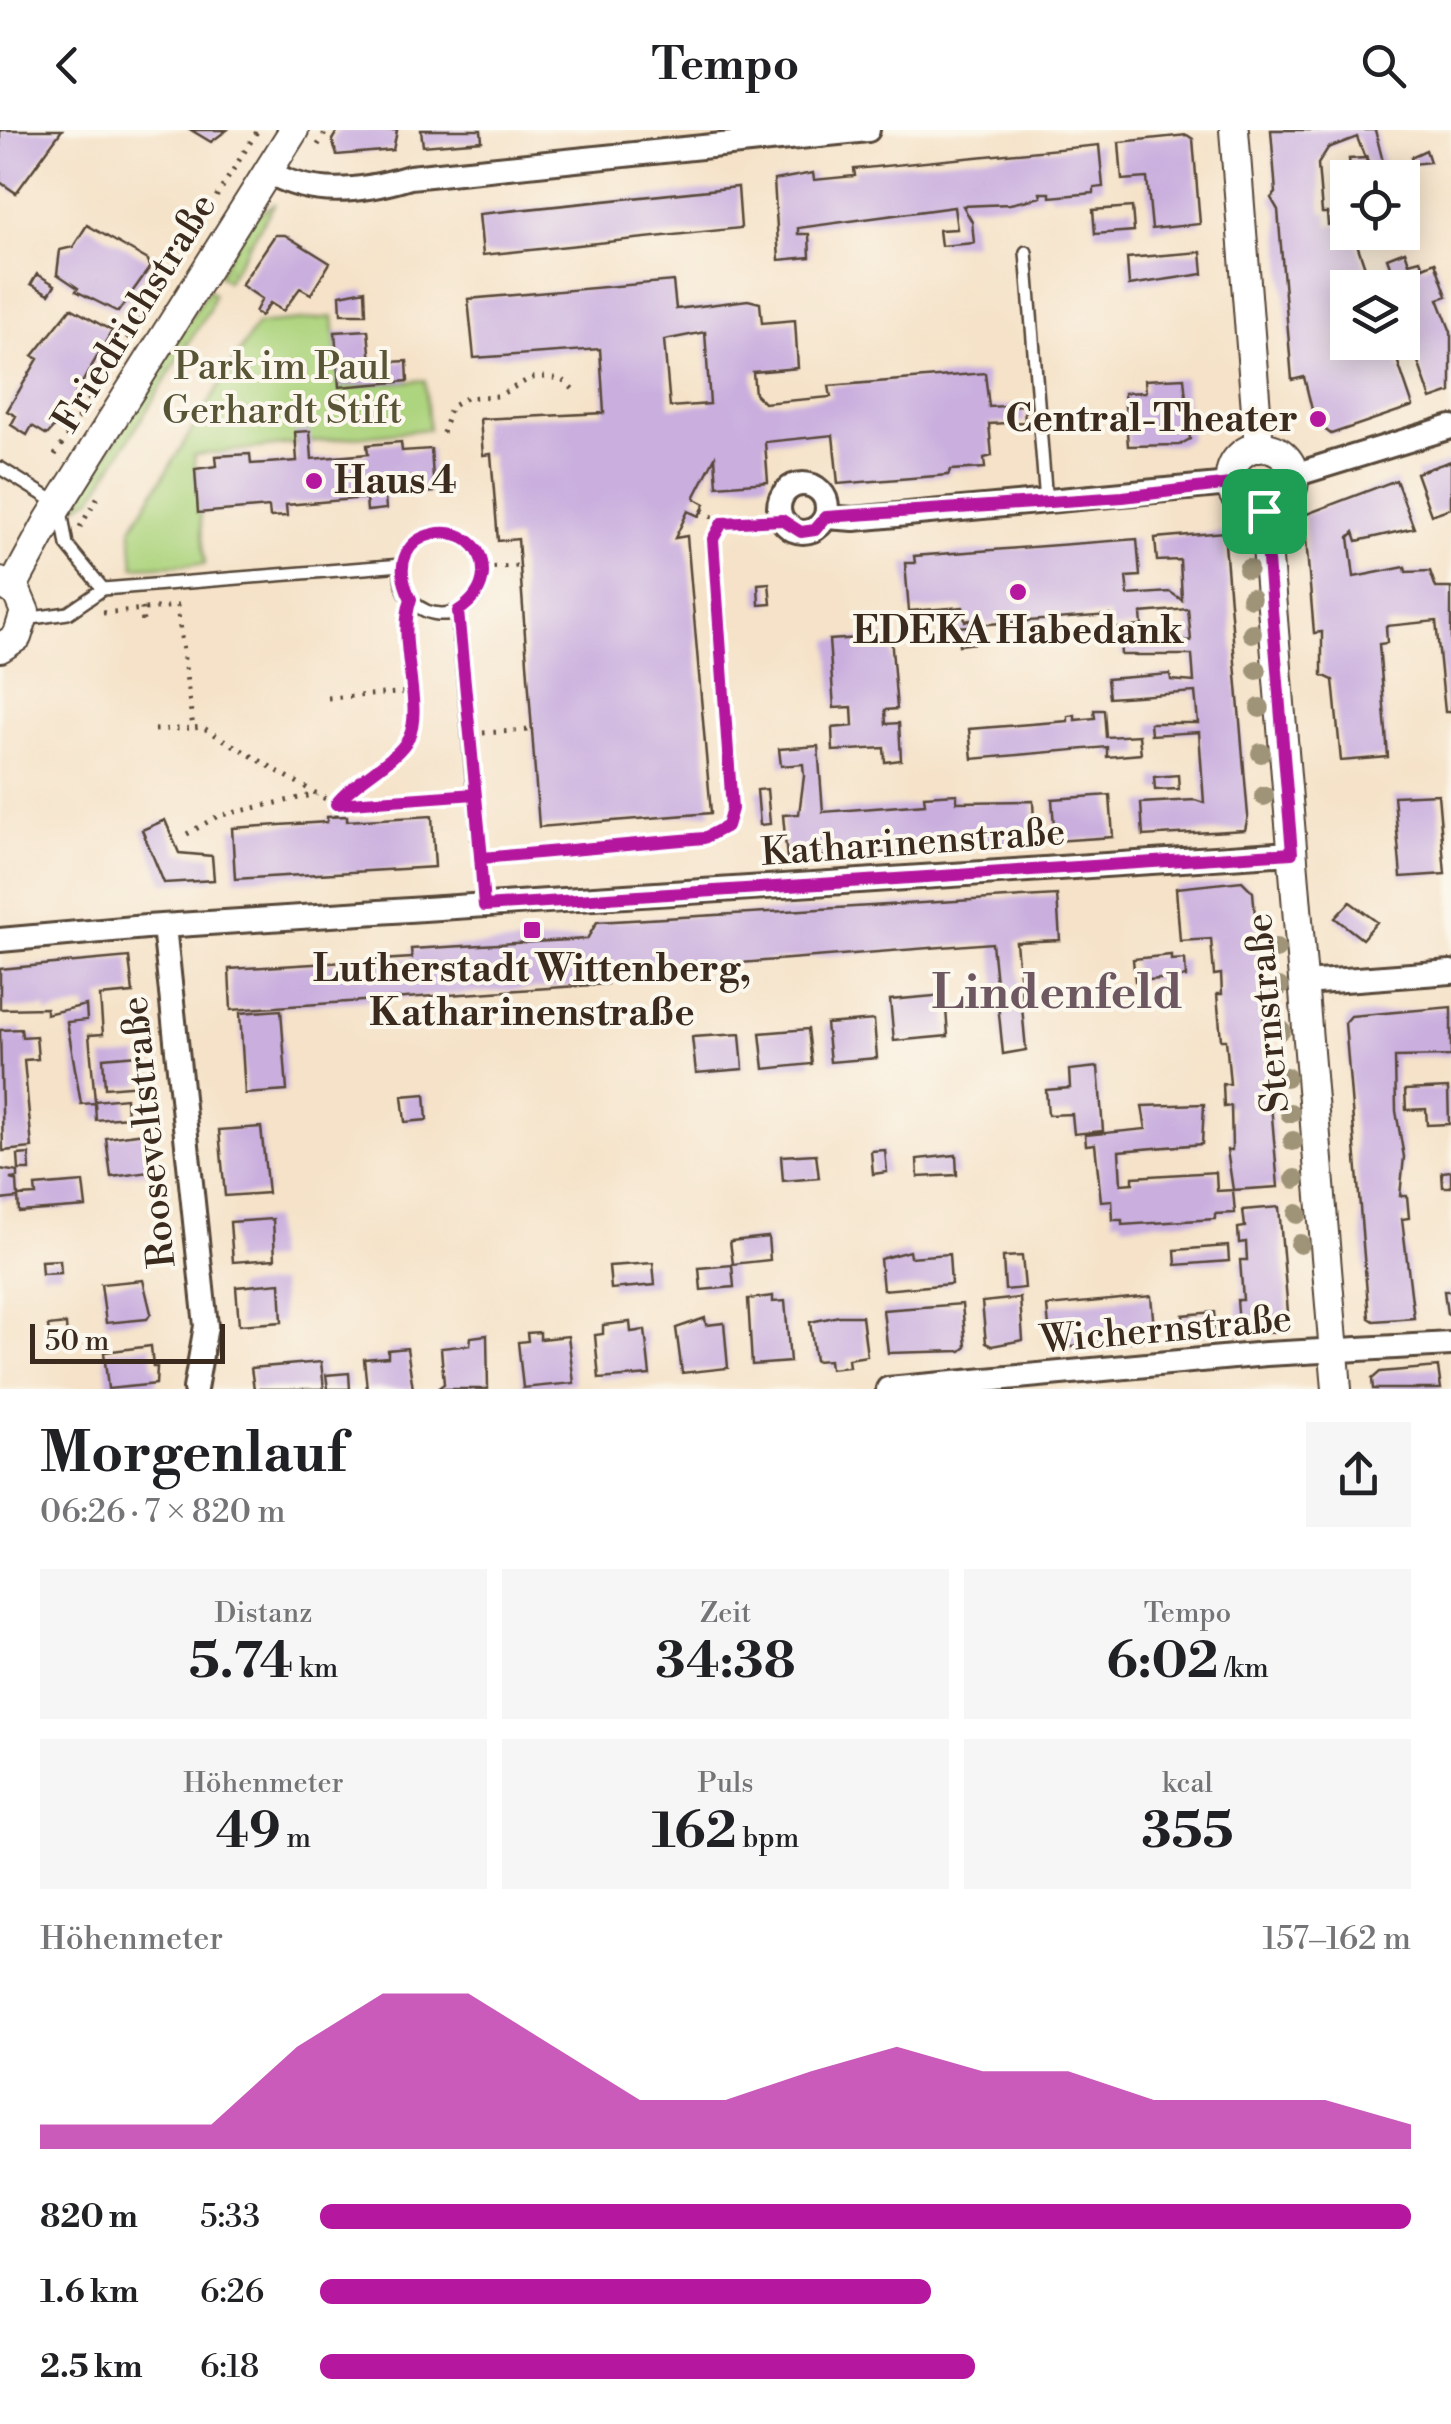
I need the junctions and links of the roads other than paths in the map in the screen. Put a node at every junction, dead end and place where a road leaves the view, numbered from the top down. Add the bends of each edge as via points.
1 (294, 130) edge
2 (868, 130) edge
3 (1234, 130) edge
4 (267, 171) junction
5 (1026, 252) dead end
6 (1451, 428) edge
7 (1259, 448) junction
8 (0, 468) edge
9 (1294, 475) junction
10 (1230, 484) junction
11 (1046, 502) junction
12 (60, 505) junction
13 (1264, 511) junction
14 (826, 517) junction
15 (402, 565) junction
16 (6, 585) edge
17 (103, 589) junction
18 (458, 611) junction
19 (25, 619) junction
20 (0, 648) edge
21 (1292, 853) junction
22 (484, 906) junction
23 (164, 926) junction
24 (0, 940) edge
25 (1451, 972) edge
26 (1304, 983) junction
27 (1451, 1344) edge
28 (1334, 1352) junction
29 (195, 1389) edge
30 (888, 1389) edge
31 (1337, 1389) edge

1 - 4 street, Friedrichstraße
2 - 4 street via 410,177 344,190 309,189
3 - 7 street
4 - 12 street, Friedrichstraße
5 - 11 lane
6 - 9 street
7 - 9 street via 1282,454
7 - 10 street via 1237,460
8 - 12 lane
9 - 13 street via 1287,500
10 - 11 street
10 - 13 street via 1240,503
11 - 14 street
12 - 16 street, Friedrichstraße
12 - 17 lane via 67,546
13 - 21 street, Sternstraße
14 - 14 street via 815,530 801,532 782,520 782,495 804,483 824,495
15 - 17 lane
15 - 18 lane via 411,599 431,612
15 - 18 lane via 424,536 448,532 471,544 483,568 478,594
16 - 19 street, Friedrichstraße via 21,598
17 - 19 lane via 53,618
18 - 22 lane
19 - 20 street via 17,637
21 - 22 street, Katharinenstraße
21 - 26 street, Sternstraße
22 - 23 street, Katharinenstraße
23 - 24 street, Katharinenstraße
23 - 29 street, Rooseveltstraße via 206,1326
25 - 26 street
26 - 28 street, Sternstraße
27 - 28 street, Wichernstraße
28 - 30 street, Wichernstraße
28 - 31 street, Sternstraße

